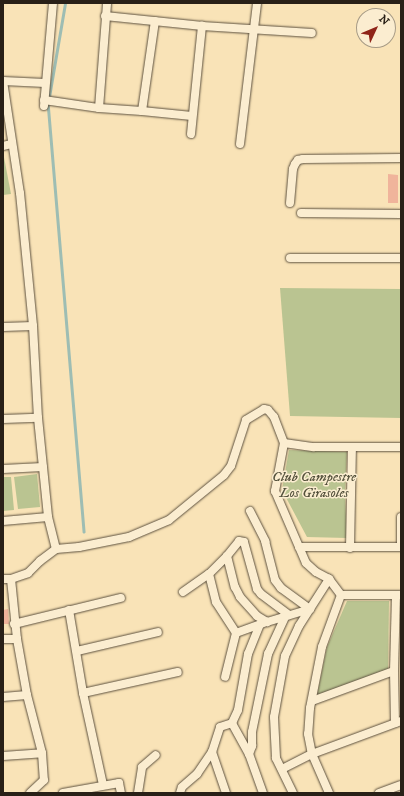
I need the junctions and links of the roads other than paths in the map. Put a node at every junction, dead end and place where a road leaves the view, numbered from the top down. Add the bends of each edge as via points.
1 (53, 3) edge
2 (107, 3) edge
3 (257, 3) edge
4 (105, 16) junction
5 (155, 21) junction
6 (202, 26) junction
7 (253, 30) junction
8 (312, 33) dead end
9 (3, 81) edge
10 (45, 84) junction
11 (99, 108) junction
12 (142, 111) junction
13 (192, 116) junction
14 (190, 134) dead end
15 (12, 144) junction
16 (240, 144) dead end
17 (3, 146) edge
18 (401, 158) edge
19 (290, 203) dead end
20 (301, 213) dead end
21 (401, 214) edge
22 (290, 258) dead end
23 (401, 258) edge
24 (33, 326) junction
25 (3, 327) edge
26 (38, 418) junction
27 (3, 419) edge
28 (284, 443) junction
29 (352, 447) junction
30 (401, 447) edge
31 (43, 467) junction
32 (3, 469) edge
33 (250, 511) dead end
34 (48, 517) junction
35 (401, 517) edge
36 (3, 521) edge
37 (299, 547) junction
38 (401, 547) edge
39 (350, 548) junction
40 (56, 549) junction
41 (227, 556) junction
42 (209, 574) junction
43 (7, 579) edge
44 (329, 579) junction
45 (183, 592) dead end
46 (341, 595) junction
47 (398, 595) edge
48 (120, 598) dead end
49 (310, 609) junction
50 (69, 610) junction
51 (287, 616) junction
52 (263, 623) junction
53 (14, 624) junction
54 (158, 632) dead end
55 (236, 633) junction
56 (3, 639) edge
57 (17, 639) junction
58 (77, 650) junction
59 (394, 671) junction
60 (178, 672) dead end
61 (225, 677) dead end
62 (83, 693) junction
63 (27, 695) junction
64 (3, 697) edge
65 (312, 701) junction
66 (398, 722) edge
67 (232, 723) junction
68 (212, 752) junction
69 (42, 753) junction
70 (250, 754) junction
71 (312, 754) junction
72 (156, 755) dead end
73 (3, 756) edge
74 (282, 768) junction
75 (103, 785) junction
76 (401, 785) edge
77 (30, 793) edge
78 (63, 793) edge
79 (121, 793) edge
80 (138, 793) edge
81 (180, 793) edge
82 (225, 793) edge
83 (263, 793) edge
84 (293, 793) edge
85 (329, 793) edge
86 (379, 793) edge

1 - 10 street
2 - 4 street
3 - 7 street
4 - 5 street
4 - 11 street
5 - 6 street
5 - 12 street
6 - 7 street
6 - 13 street
7 - 8 street
7 - 16 street
9 - 10 street
9 - 15 street
10 - 11 street via 44,103
11 - 12 street
12 - 13 street
13 - 14 street
15 - 17 street
15 - 24 street via 20,193
18 - 19 street via 298,160 293,169
20 - 21 street
22 - 23 street
24 - 25 street
24 - 26 street
26 - 27 street
26 - 31 street
28 - 29 street via 314,447
28 - 37 street via 275,491
28 - 40 street via 274,417 264,409 246,420 231,466 224,475 169,520 129,537
29 - 30 street
29 - 39 street
31 - 32 street
31 - 34 street
33 - 49 street via 265,541 275,580 281,588
34 - 36 street
34 - 40 street
35 - 38 street
37 - 39 street
37 - 44 street via 306,562
38 - 39 street
40 - 43 street via 28,573
41 - 42 street
41 - 51 street via 238,541 244,542 257,589
41 - 52 street via 235,588
42 - 45 street
42 - 55 street via 216,602
43 - 53 street
44 - 46 street
44 - 49 street
46 - 47 street
46 - 65 street via 322,648
47 - 59 street
48 - 50 street
49 - 51 street
49 - 74 street via 285,656 274,718 276,758
50 - 53 street
50 - 58 street
51 - 52 street
51 - 70 street via 268,654 255,714
52 - 55 street
52 - 67 street via 248,654 238,710
53 - 57 street
54 - 58 street
55 - 61 street
56 - 57 street
57 - 63 street
58 - 62 street
59 - 65 street
59 - 66 street
60 - 62 street
62 - 75 street
63 - 64 street
63 - 69 street
65 - 71 street via 308,734
66 - 71 street
67 - 68 street via 220,727
67 - 70 street
68 - 81 street via 197,774 182,787
68 - 82 street
69 - 73 street
69 - 77 street via 44,780
70 - 83 street
71 - 74 street
71 - 85 street
72 - 80 street via 142,767
74 - 84 street
75 - 78 street
75 - 79 street via 119,783
76 - 86 street

